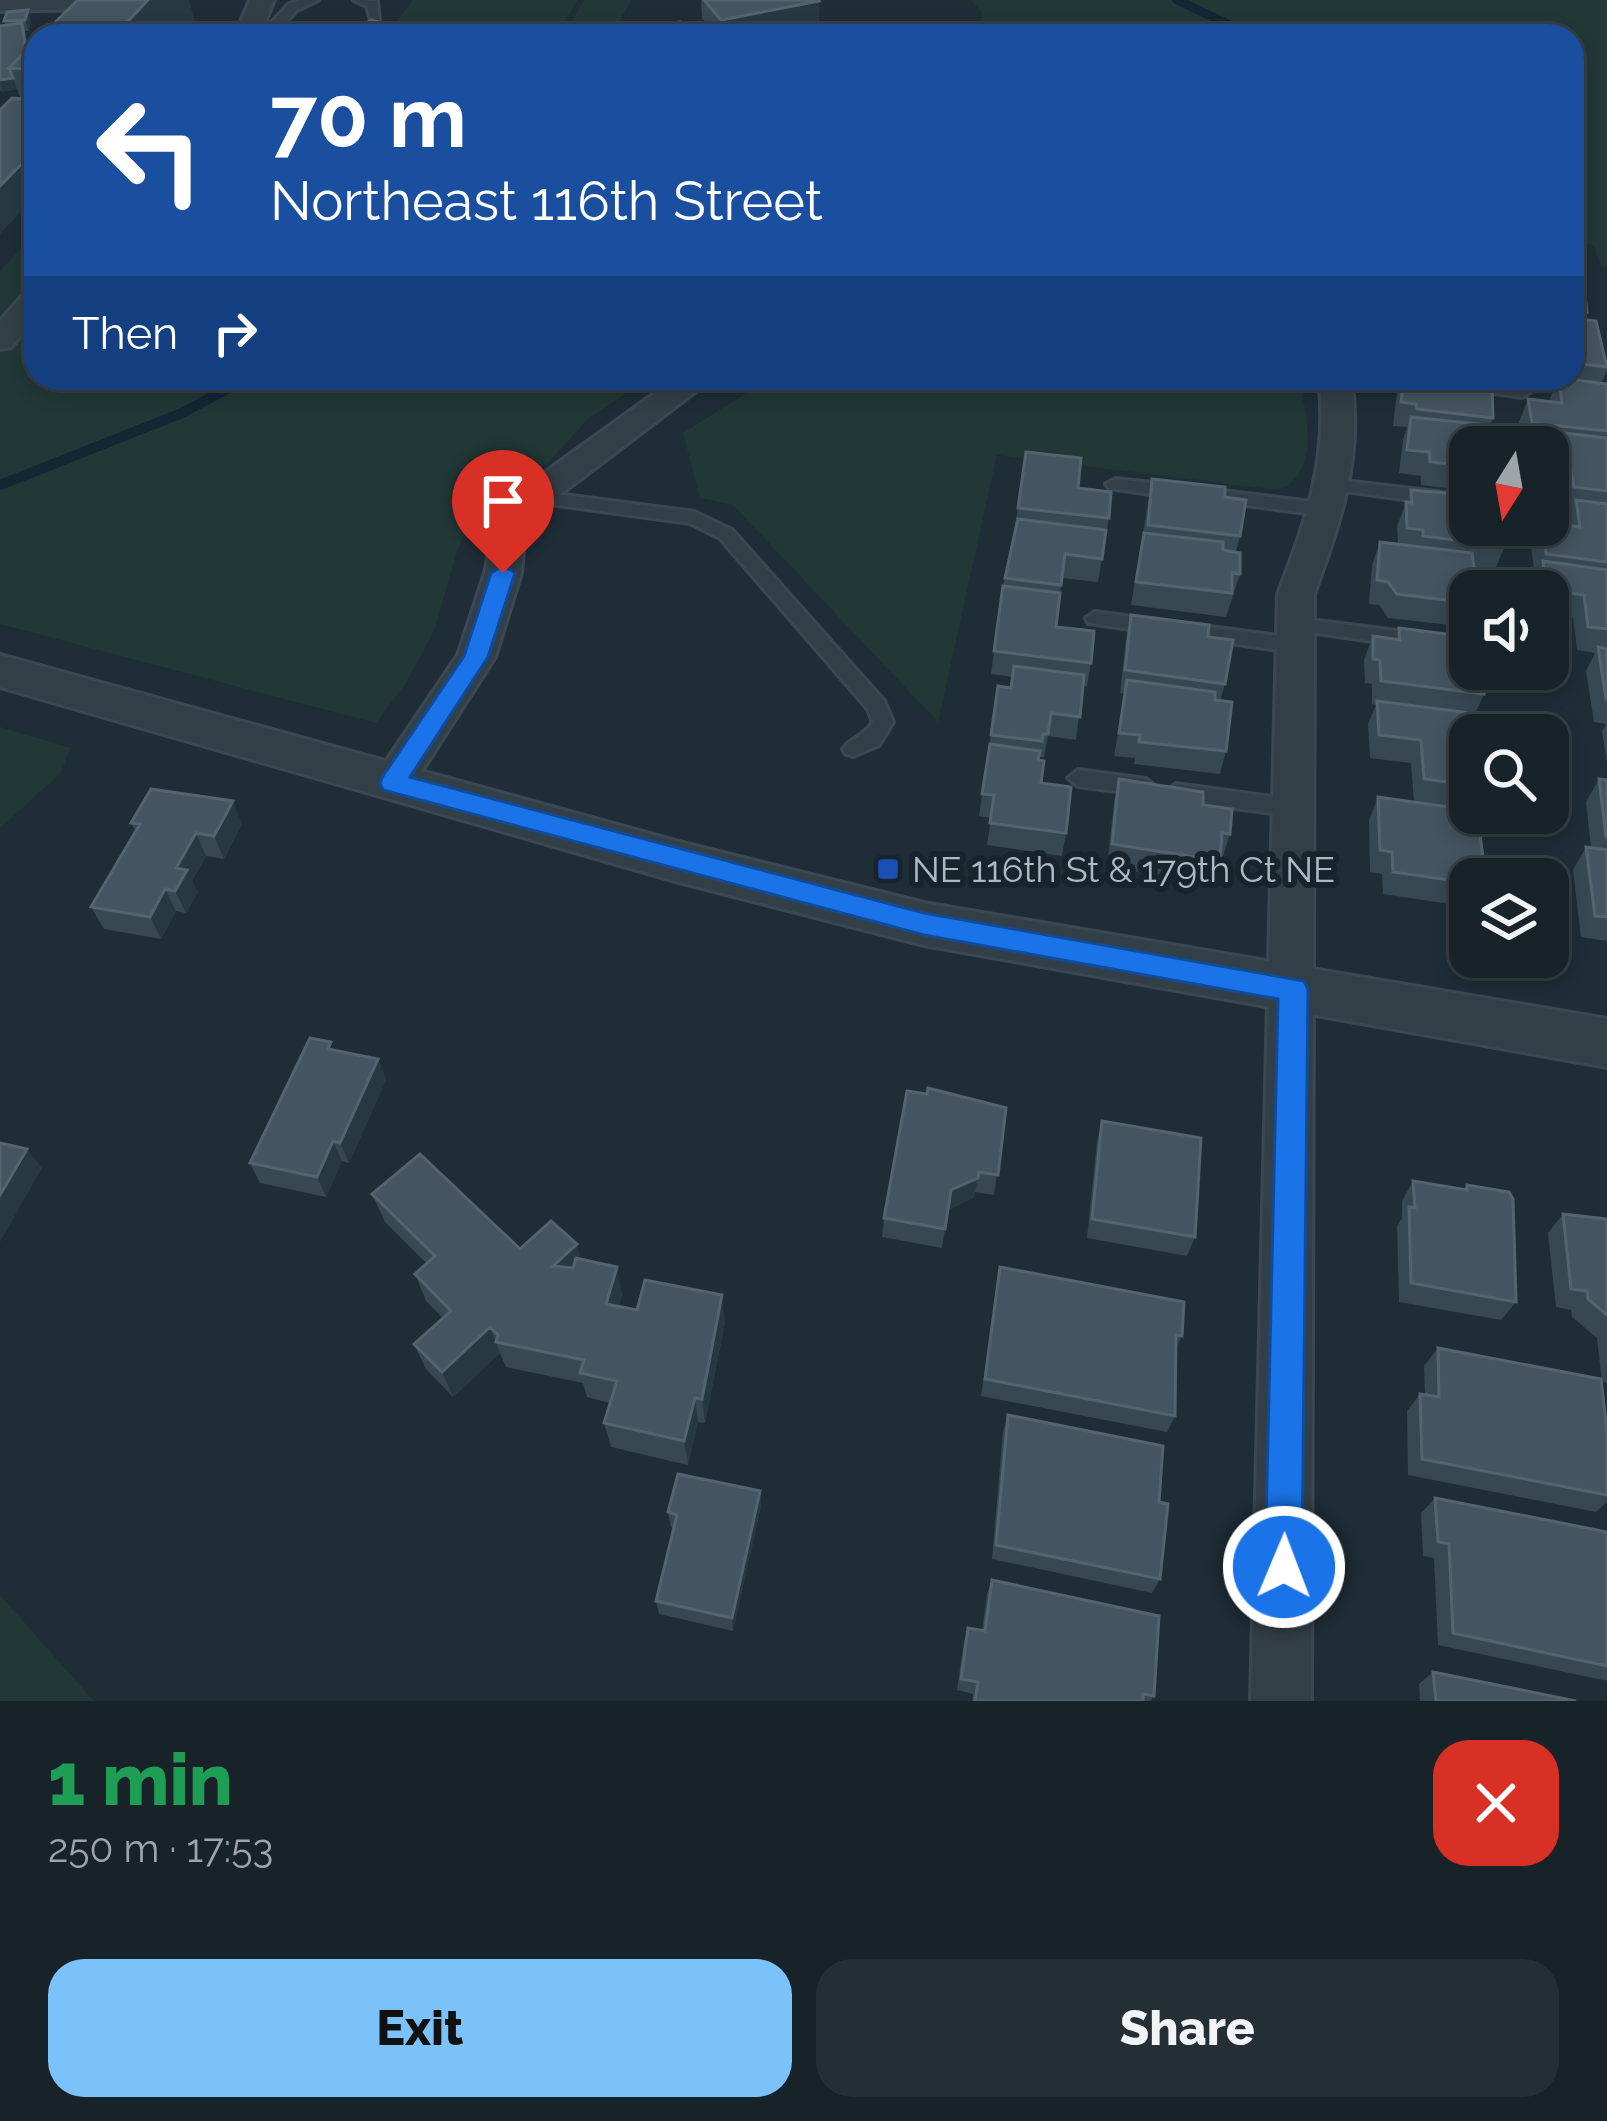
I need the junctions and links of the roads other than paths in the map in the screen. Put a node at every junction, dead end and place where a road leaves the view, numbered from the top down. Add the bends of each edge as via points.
1 (179, 0) edge
2 (312, 0) edge
3 (360, 0) edge
4 (0, 4) edge
5 (167, 8) edge
6 (375, 17) edge
7 (278, 24) edge
8 (24, 313) edge
9 (0, 340) edge
10 (680, 390) edge
11 (1337, 390) edge
12 (1505, 390) edge
13 (1522, 392) dead end
14 (1115, 484) dead end
15 (534, 496) junction
16 (1332, 498) junction
17 (1449, 501) edge
18 (1095, 618) dead end
19 (1294, 635) junction
20 (1449, 645) edge
21 (0, 671) edge
22 (853, 749) dead end
23 (1078, 778) dead end
24 (393, 783) junction
25 (1295, 808) junction
26 (1293, 989) junction
27 (1607, 1043) edge
28 (1280, 1701) edge

1 - 5 lane
2 - 7 lane
3 - 6 lane via 373,4
4 - 5 street
8 - 9 street
10 - 15 street
11 - 16 street
12 - 13 lane
14 - 16 lane
15 - 22 lane via 694,518 726,534 877,706 884,722
15 - 24 street via 508,527 503,573 476,657
16 - 17 lane
16 - 19 street via 1296,594
18 - 19 lane
19 - 20 lane
19 - 25 street
21 - 24 street
23 - 25 lane
24 - 26 street via 908,920
25 - 26 street
26 - 27 street
26 - 28 street

